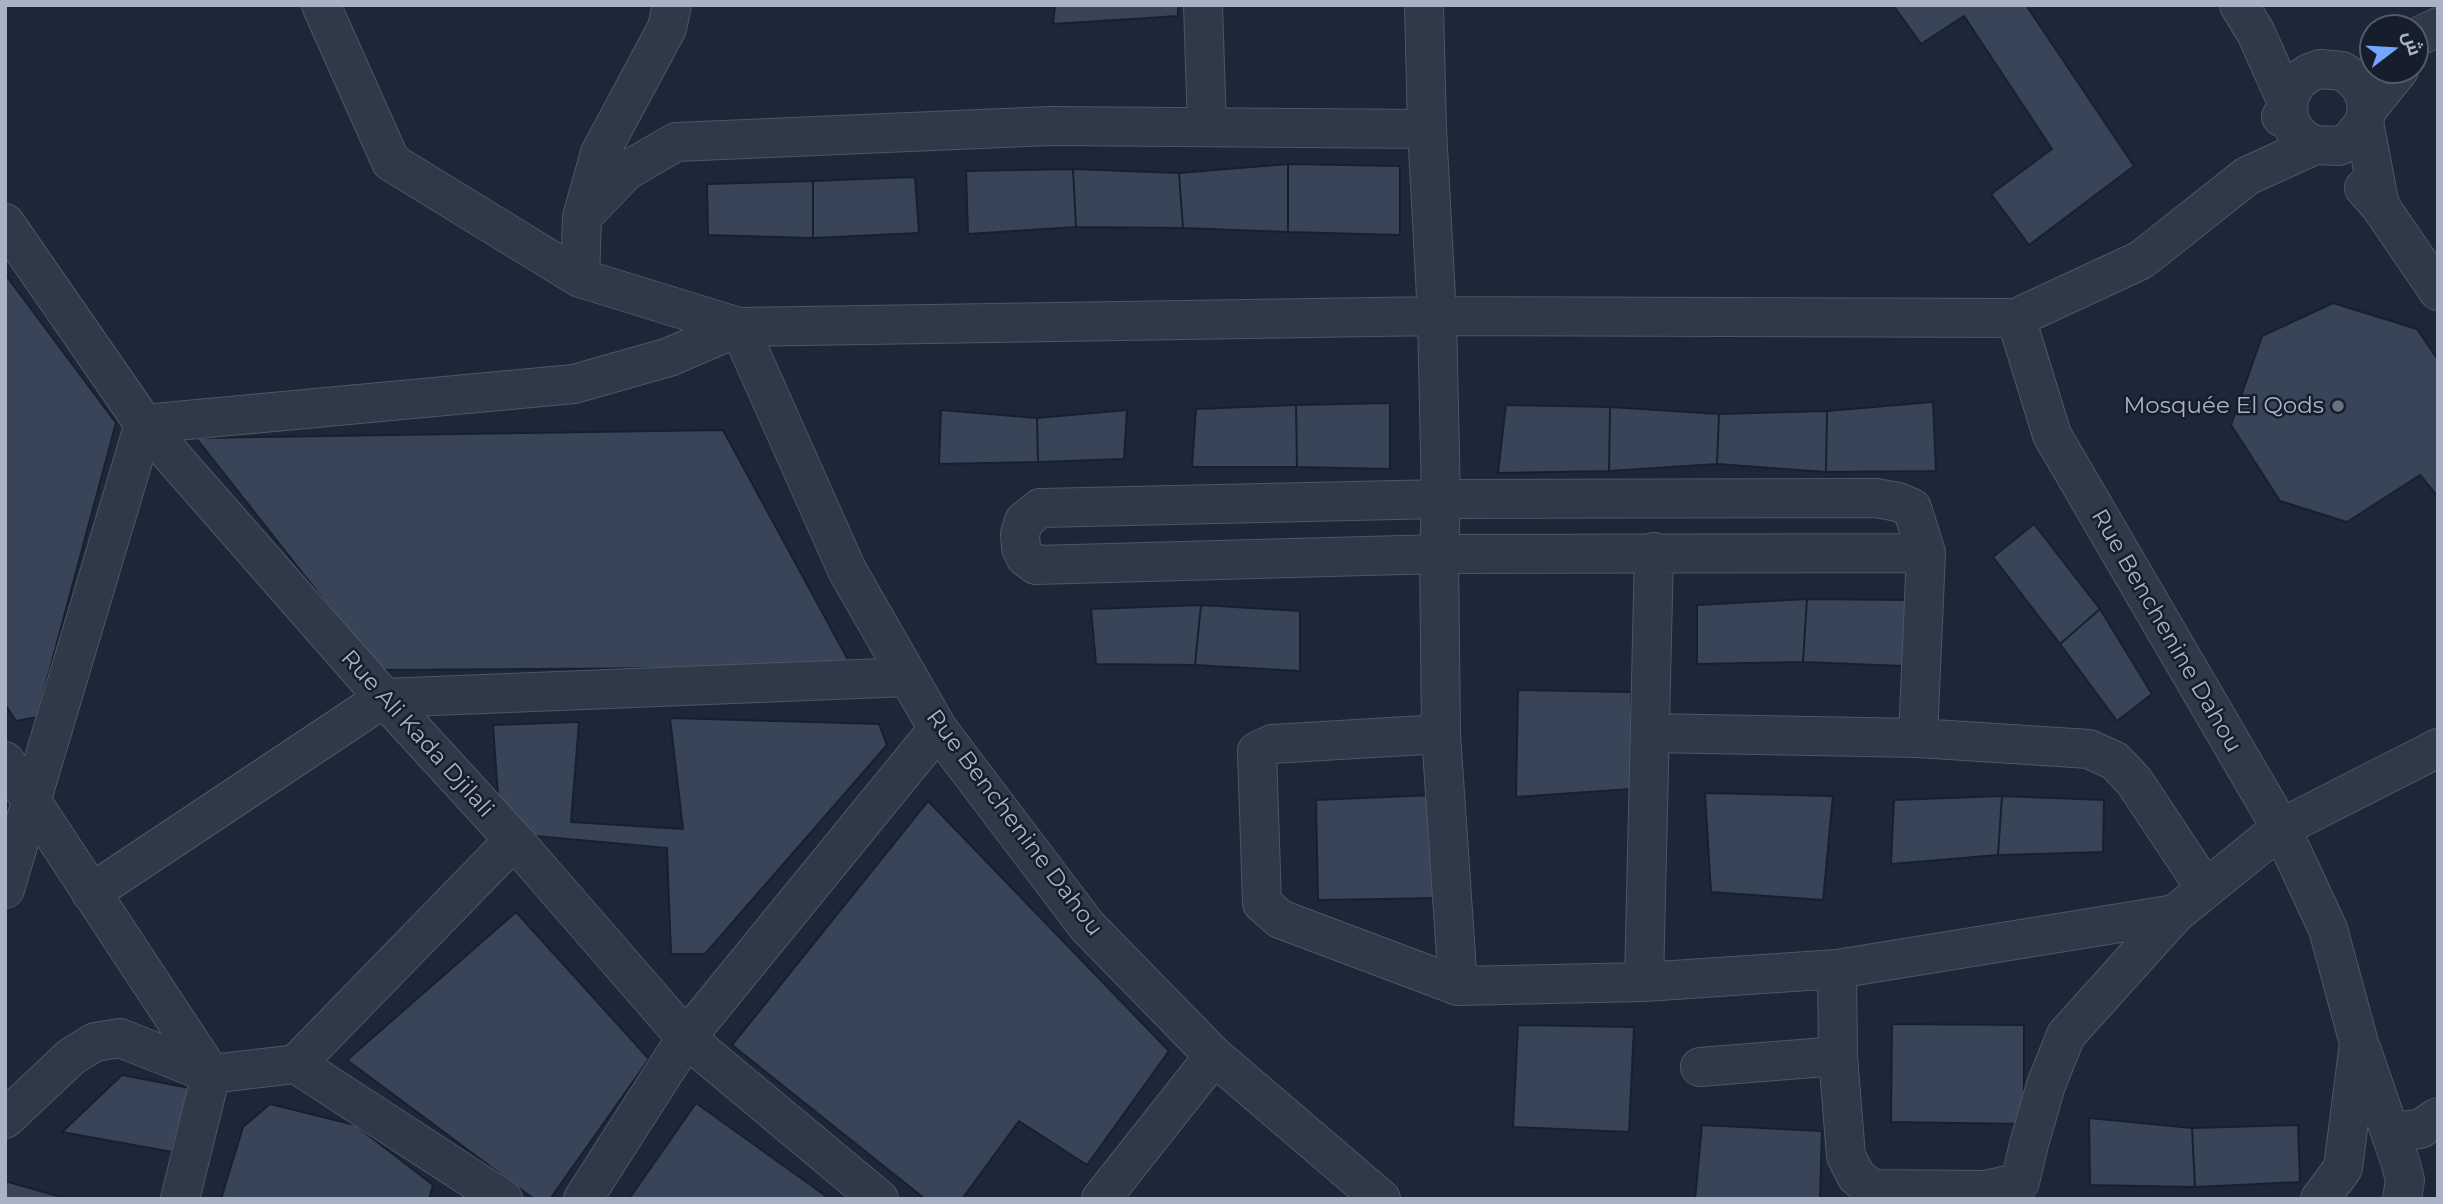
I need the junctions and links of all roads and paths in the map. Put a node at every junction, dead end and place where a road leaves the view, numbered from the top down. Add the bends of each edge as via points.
1 (321, 5) edge
2 (672, 5) edge
3 (1203, 5) edge
4 (1424, 5) edge
5 (2247, 19) edge
6 (2359, 58) edge
7 (2325, 69) junction
8 (2389, 84) edge
9 (2288, 106) junction
10 (2366, 116) junction
11 (1207, 127) junction
12 (1427, 129) junction
13 (2321, 146) junction
14 (2247, 176) junction
15 (2380, 206) junction
16 (582, 217) junction
17 (5, 223) edge
18 (580, 278) junction
19 (2438, 291) edge
20 (1437, 316) junction
21 (2016, 318) junction
22 (739, 327) junction
23 (144, 425) junction
24 (1441, 499) junction
25 (1654, 552) junction
26 (1926, 553) junction
27 (1439, 554) junction
28 (908, 677) junction
29 (384, 698) junction
30 (938, 729) junction
31 (1651, 733) junction
32 (1441, 734) junction
33 (1918, 738) junction
34 (2438, 748) edge
35 (5, 761) edge
36 (31, 801) junction
37 (2281, 828) junction
38 (514, 840) junction
39 (2205, 888) junction
40 (5, 889) edge
41 (91, 893) junction
42 (2175, 914) junction
43 (1836, 970) junction
44 (1644, 982) junction
45 (1458, 986) junction
46 (687, 1038) junction
47 (2359, 1043) junction
48 (1214, 1056) junction
49 (1838, 1056) junction
50 (296, 1064) junction
51 (1700, 1067) dead end
52 (211, 1074) junction
53 (2438, 1117) edge
54 (5, 1119) edge
55 (2390, 1132) junction
56 (449, 1183) edge
57 (180, 1199) edge
58 (503, 1199) edge
59 (583, 1199) edge
60 (879, 1199) edge
61 (1101, 1199) edge
62 (1381, 1199) edge
63 (2320, 1199) edge
64 (2402, 1199) edge

1 - 18 street via 391,162
2 - 16 street via 667,28 600,153
3 - 11 street
4 - 12 street
5 - 7 street
5 - 9 street
6 - 7 street
7 - 9 street via 2298,81
7 - 10 street via 2351,77 2360,86
8 - 10 street
9 - 13 street via 2295,131
9 - 14 street
10 - 13 street via 2350,141
10 - 15 street
11 - 12 street
11 - 16 street via 1050,126 676,142 626,171
12 - 20 street
13 - 14 street
13 - 15 street
14 - 21 street via 2141,260
15 - 19 street
16 - 18 street
17 - 23 street, Rue Ali Kada Djilali
18 - 22 street
20 - 21 street
20 - 22 street
20 - 24 street
21 - 37 street, Rue Benchenine Dahou via 2052,435
22 - 23 street via 669,357 574,384
22 - 28 street, Rue Benchenine Dahou via 848,570
23 - 29 street, Rue Ali Kada Djilali
23 - 36 street
24 - 26 street via 1876,498 1912,508
24 - 27 street
24 - 27 street via 1040,508 1024,521 1020,534 1025,557 1036,565
25 - 26 street
25 - 27 street
25 - 31 street
26 - 33 street
27 - 32 street
28 - 29 street
28 - 30 street, Rue Benchenine Dahou
29 - 38 street, Rue Ali Kada Djilali
29 - 41 street
30 - 46 street
30 - 48 street, Rue Benchenine Dahou via 1087,926
31 - 33 street
31 - 44 street
32 - 45 street
32 - 45 street via 1272,744 1258,751 1262,903 1280,919
33 - 39 street via 2089,749 2115,761 2134,781
34 - 37 street
35 - 36 street
36 - 40 street
36 - 41 street
37 - 39 street
37 - 47 street, Rue Benchenine Dahou via 2328,929
38 - 46 street, Rue Ali Kada Djilali
38 - 50 street
39 - 42 street
41 - 52 street
42 - 43 street
42 - 49 street via 2066,1035 2046,1085 2020,1182 1986,1190 1872,1189 1856,1176 1846,1156
43 - 44 street
43 - 49 street
44 - 45 street
46 - 59 street
46 - 60 street, Rue Ali Kada Djilali
47 - 55 street
47 - 63 street, Rue Benchenine Dahou via 2343,1168
48 - 61 street
48 - 62 street, Rue Benchenine Dahou
49 - 51 street
50 - 52 street
50 - 56 street
52 - 54 street via 120,1038 95,1042 72,1056
52 - 57 street
53 - 55 street via 2420,1129
55 - 64 street via 2405,1180
56 - 58 street

